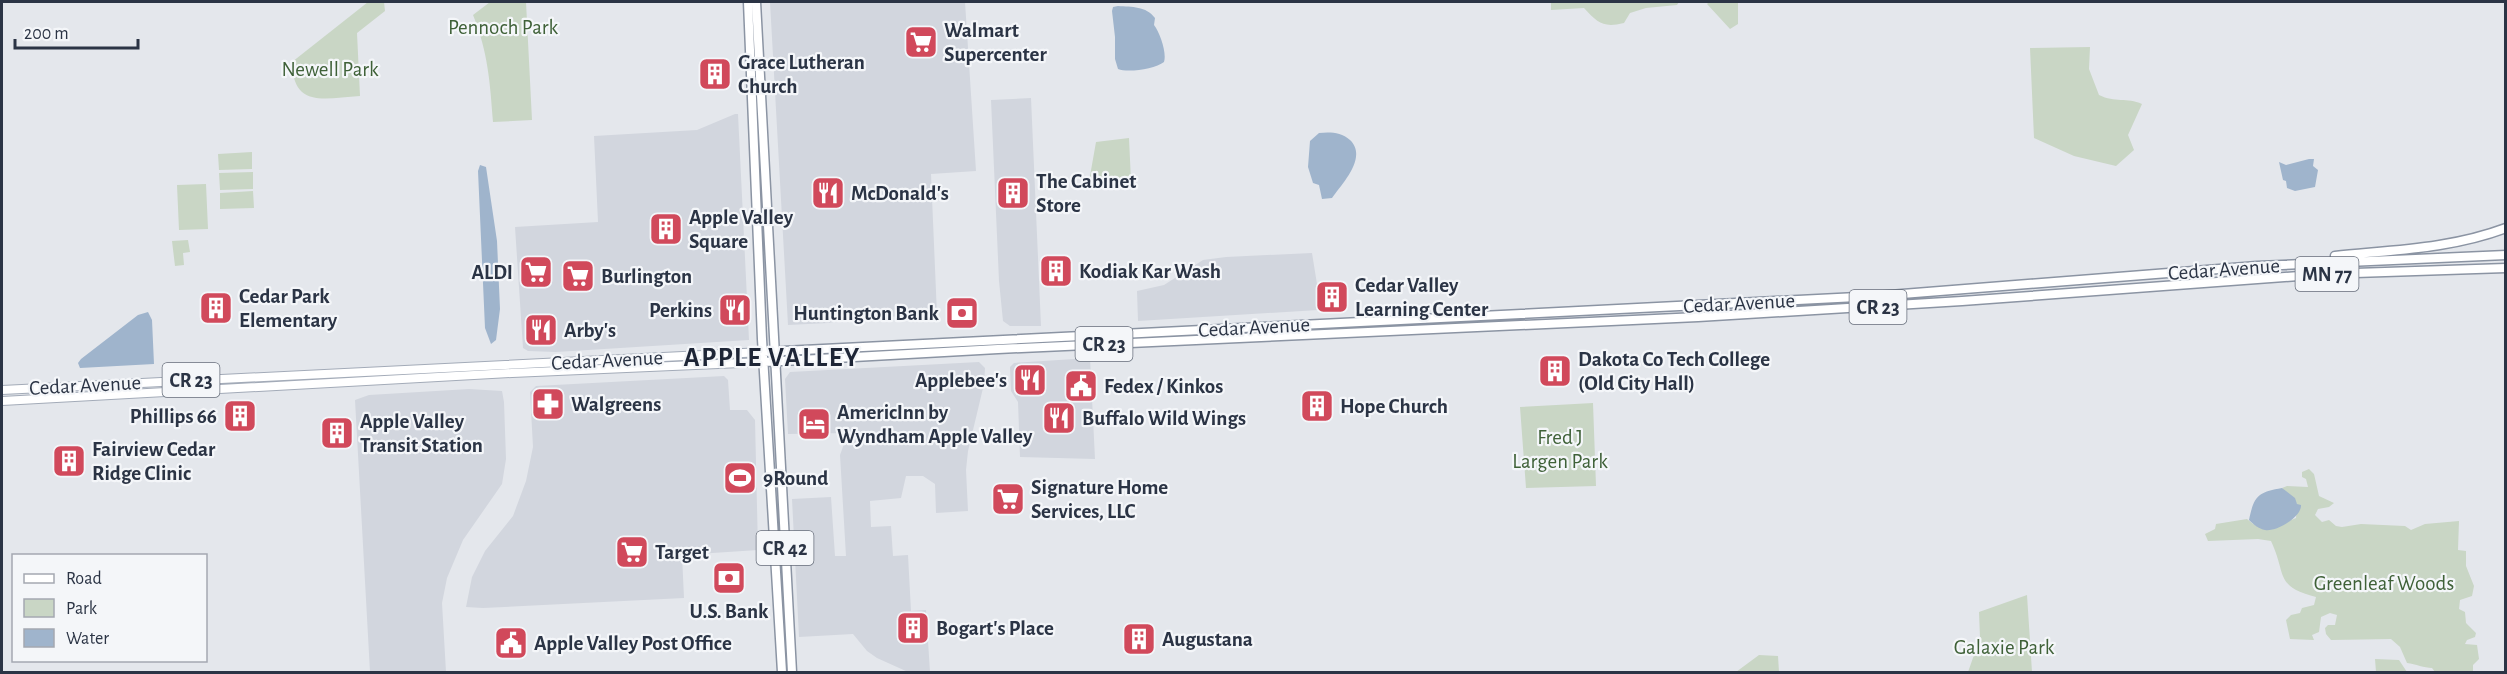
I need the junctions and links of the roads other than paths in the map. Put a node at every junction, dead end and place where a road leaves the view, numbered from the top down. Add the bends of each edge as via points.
1 (748, 2) edge
2 (756, 2) edge
3 (2505, 228) edge
4 (2505, 255) edge
5 (2258, 266) junction
6 (2505, 268) edge
7 (2012, 285) joint
8 (2015, 296) joint
9 (1638, 308) junction
10 (1591, 310) junction
11 (1593, 321) junction
12 (1534, 324) junction
13 (774, 351) junction
14 (763, 352) junction
15 (764, 362) junction
16 (774, 362) junction
17 (332, 373) junction
18 (274, 375) junction
19 (273, 387) junction
20 (226, 389) junction
21 (2, 390) edge
22 (2, 401) edge
23 (782, 672) edge
24 (792, 672) edge

1 - 14 highway, CR 42
2 - 13 highway, CR 42
3 - 5 highway via 2436,247
4 - 5 highway, Cedar Avenue / MN 77
5 - 7 highway, Cedar Avenue / MN 77
6 - 8 highway, Cedar Avenue / MN 77 via 2315,274
7 - 9 highway, Cedar Avenue / CR 23 via 1877,297
8 - 11 highway, Cedar Avenue / CR 23
9 - 10 highway, Cedar Avenue / CR 23
9 - 11 highway via 1601,315
10 - 12 highway via 1582,316
10 - 13 highway, Cedar Avenue / CR 23
11 - 12 highway, Cedar Avenue / CR 23
12 - 16 highway, Cedar Avenue / CR 23
13 - 14 highway, Cedar Avenue / CR 23
13 - 16 highway, CR 42
14 - 15 highway, CR 42
14 - 17 main road, Cedar Avenue / CR 23
15 - 16 highway, Cedar Avenue / CR 23
15 - 19 main road, Cedar Avenue / CR 23
15 - 23 highway, CR 42
16 - 24 highway, CR 42
17 - 18 main road, Cedar Avenue / CR 23
17 - 19 main road via 324,378 278,381
18 - 20 main road via 269,381
18 - 21 main road, Cedar Avenue / CR 23
19 - 20 main road, Cedar Avenue / CR 23
20 - 22 main road, Cedar Avenue / CR 23

